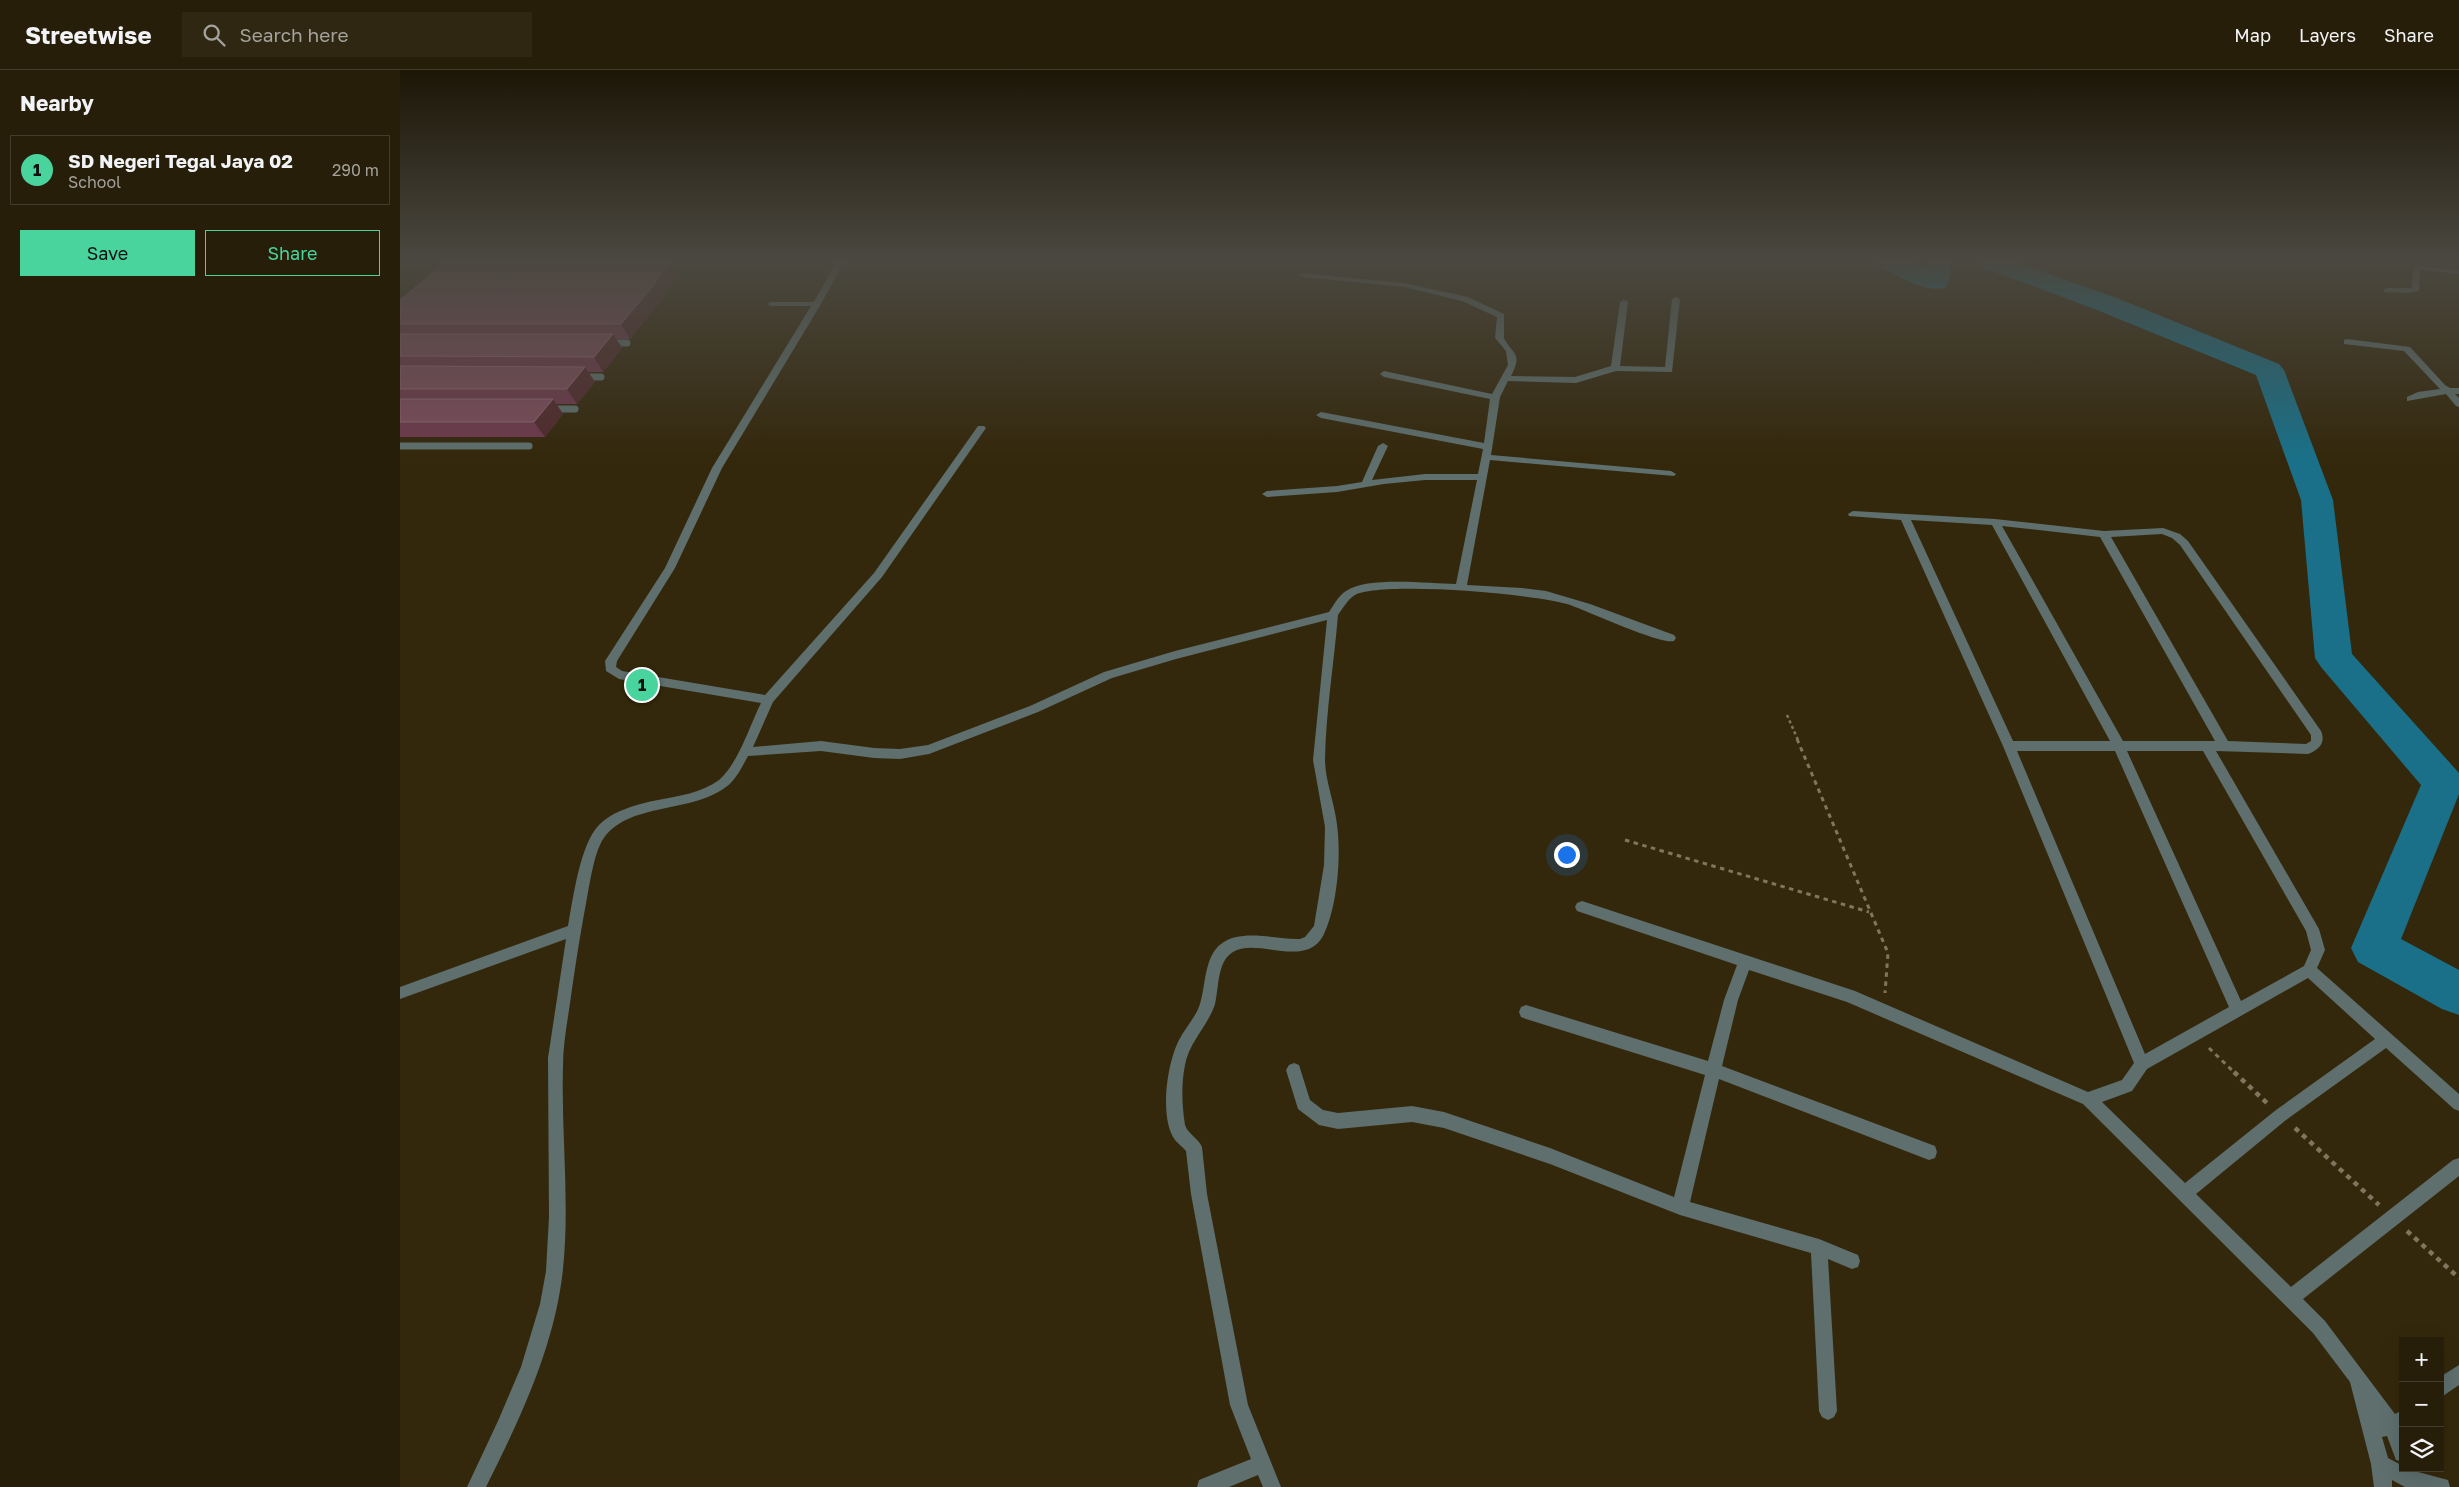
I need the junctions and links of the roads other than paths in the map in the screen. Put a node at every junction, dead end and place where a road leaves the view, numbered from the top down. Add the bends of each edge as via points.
1 (803, 326) edge
2 (1499, 326) edge
3 (1621, 326) edge
4 (1674, 326) edge
5 (2347, 342) dead end
6 (597, 343) edge
7 (627, 343) dead end
8 (1615, 368) junction
9 (1384, 374) dead end
10 (572, 376) edge
11 (601, 377) dead end
12 (1504, 378) junction
13 (2448, 391) junction
14 (2459, 391) edge
15 (1495, 397) junction
16 (2410, 399) dead end
17 (2459, 404) edge
18 (536, 409) edge
19 (574, 409) dead end
20 (1321, 415) dead end
21 (981, 428) dead end
22 (400, 446) edge
23 (529, 446) edge
24 (1383, 446) dead end
25 (1487, 452) junction
26 (1671, 474) dead end
27 (1482, 477) junction
28 (1365, 485) junction
29 (1267, 494) dead end
30 (1853, 514) dead end
31 (1905, 518) junction
32 (1995, 522) junction
33 (2104, 534) junction
34 (1461, 588) junction
35 (1333, 615) junction
36 (1670, 638) dead end
37 (768, 700) junction
38 (2009, 746) junction
39 (2119, 746) junction
40 (2207, 746) junction
41 (2224, 746) junction
42 (744, 752) junction
43 (1582, 907) dead end
44 (573, 930) junction
45 (1745, 962) junction
46 (2309, 970) junction
47 (400, 993) edge
48 (2238, 1010) junction
49 (1526, 1012) dead end
50 (2385, 1040) junction
51 (2142, 1064) junction
52 (1294, 1070) dead end
53 (1713, 1070) junction
54 (2088, 1099) junction
55 (2459, 1104) edge
56 (1929, 1152) dead end
57 (2459, 1166) edge
58 (2184, 1194) junction
59 (1680, 1207) junction
60 (1819, 1247) junction
61 (1852, 1261) dead end
62 (2291, 1298) junction
63 (2459, 1374) edge
64 (2357, 1375) junction
65 (2444, 1387) edge
66 (1828, 1411) dead end
67 (2398, 1423) edge
68 (2371, 1428) junction
69 (1262, 1463) junction
70 (2380, 1464) junction
71 (2412, 1479) edge
72 (476, 1487) edge
73 (1206, 1487) edge
74 (1272, 1487) edge
75 (2383, 1487) edge
76 (2440, 1487) edge

1 - 37 street via 716,468 670,568 611,661 610,668 619,675
2 - 12 street via 1502,344 1510,350 1513,358
3 - 8 street
4 - 8 street via 1670,370
5 - 13 street via 2407,349
6 - 7 lane
8 - 12 street via 1576,380
9 - 15 street
10 - 11 lane
12 - 15 street
13 - 14 street
13 - 16 street
13 - 17 street
15 - 25 street
18 - 19 lane
20 - 25 street
21 - 37 street via 874,580
22 - 23 lane
24 - 28 street
25 - 26 street
25 - 27 street
27 - 28 street via 1425,477
27 - 34 street
28 - 29 street
30 - 31 street
31 - 32 street
31 - 38 street
32 - 33 street
32 - 39 street
33 - 41 street
33 - 41 street via 2163,531 2184,543 2317,734 2317,743 2308,749
34 - 35 street via 1387,586 1357,590 1348,594
34 - 36 street via 1557,597
35 - 42 street via 1108,675 1034,709 929,749 900,754 821,746
35 - 69 street via 1319,760 1320,783 1331,828 1323,922 1317,935 1308,943 1291,946 1244,942 1230,946 1216,958 1212,990 1201,1021 1184,1045 1177,1068 1175,1108 1181,1135 1194,1147 1199,1194 1239,1405
37 - 42 street
38 - 39 street
38 - 51 street
39 - 40 street
39 - 48 street
40 - 41 street
40 - 46 street via 2312,929 2319,946 2318,955
42 - 44 street via 722,784 708,792 623,814 600,832 593,845
43 - 45 street
44 - 47 street
44 - 72 street via 555,1066 557,1238 552,1283 540,1342 528,1376
45 - 53 street via 1731,1000
45 - 54 street via 1850,996
46 - 48 street
46 - 50 street
48 - 51 street
49 - 53 street
50 - 55 street
50 - 58 street via 2281,1115
51 - 54 street via 2127,1086
52 - 59 street via 1303,1104 1319,1117 1338,1121 1412,1114 1444,1120 1550,1156
53 - 56 street
53 - 59 street
54 - 58 street
57 - 62 street
58 - 62 street
59 - 60 street
60 - 61 street
60 - 66 street
62 - 64 street via 2320,1327
63 - 65 street
64 - 67 street
64 - 68 street
67 - 68 street
68 - 70 street
69 - 73 street
69 - 74 street
70 - 71 street
70 - 75 street
71 - 76 street

